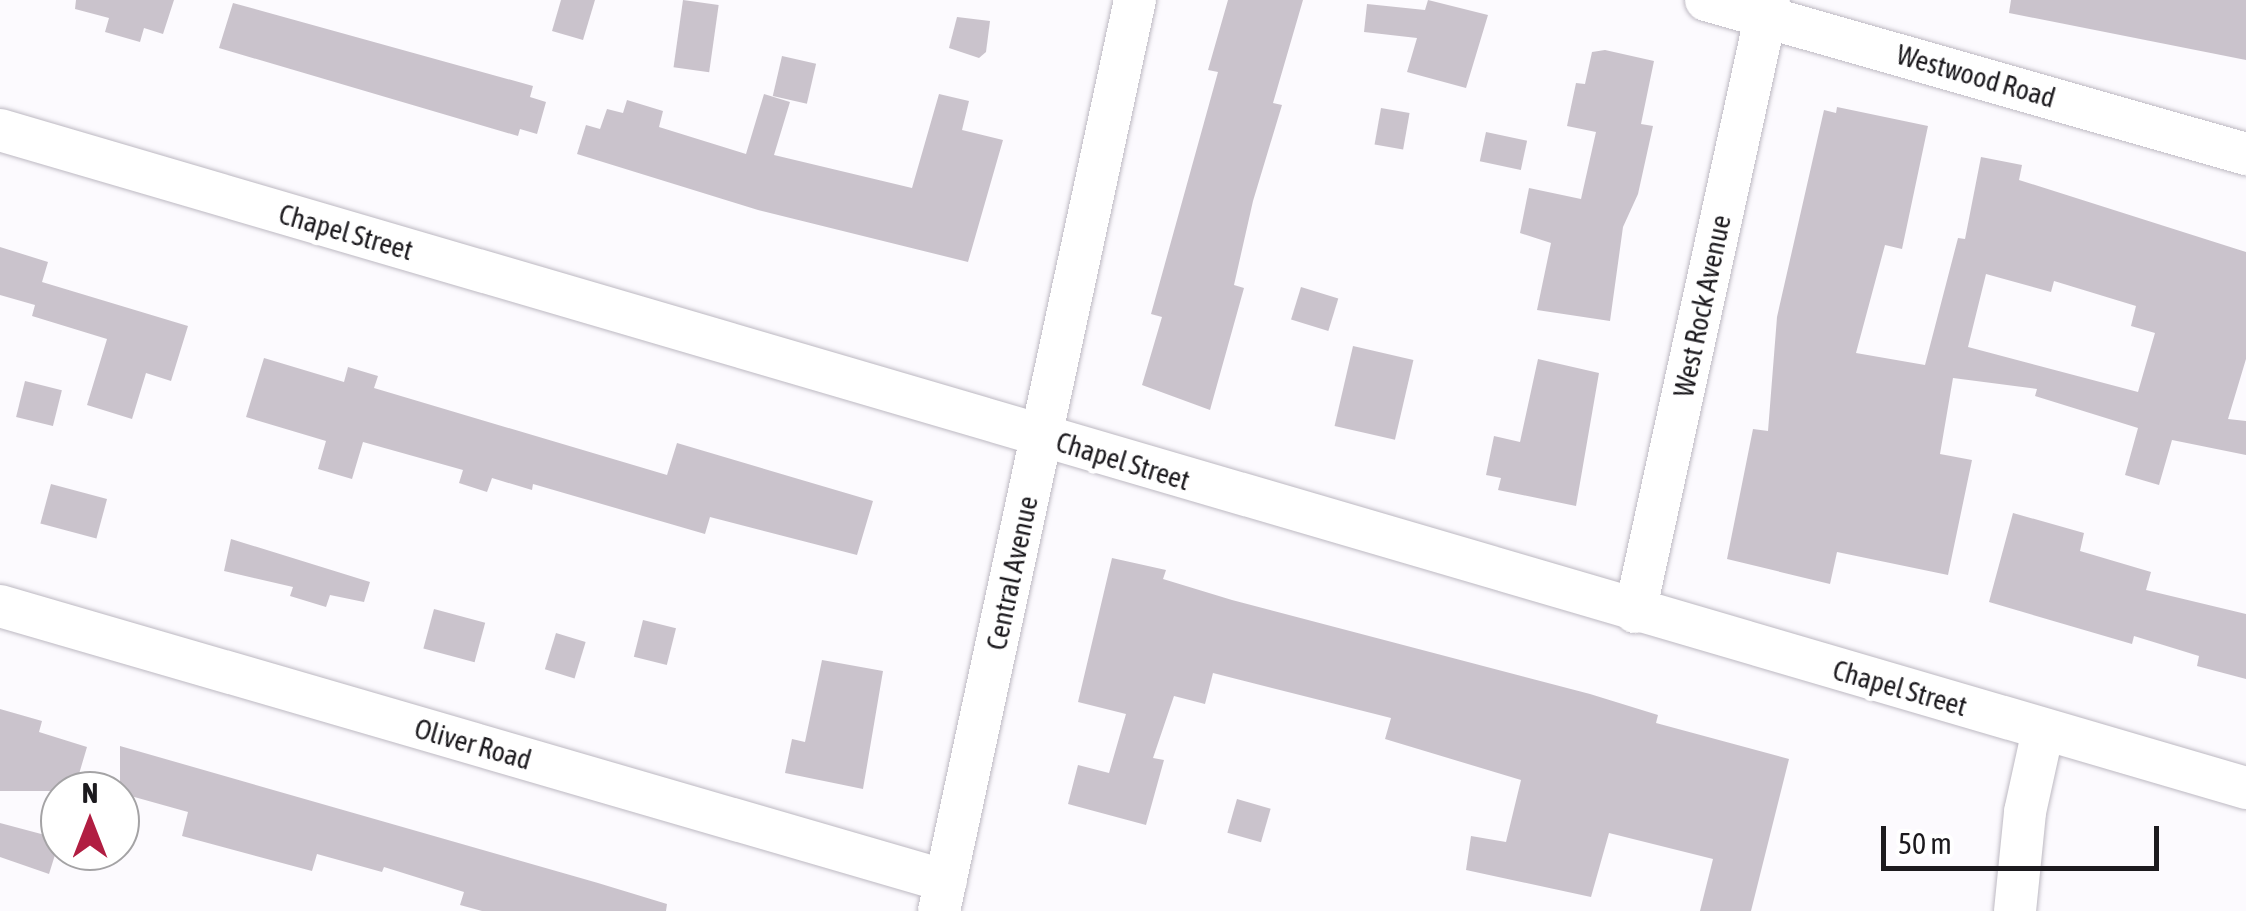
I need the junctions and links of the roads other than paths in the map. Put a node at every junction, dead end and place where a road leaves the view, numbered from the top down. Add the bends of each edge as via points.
1 (1135, 0) edge
2 (1706, 0) edge
3 (1767, 8) edge
4 (0, 130) edge
5 (2246, 154) edge
6 (1041, 437) junction
7 (0, 606) edge
8 (1635, 612) junction
9 (2043, 730) junction
10 (2246, 788) edge
11 (942, 896) edge
12 (2015, 911) edge

1 - 6 street, Central Avenue
2 - 3 street, Westwood Road
3 - 5 street, Westwood Road
3 - 8 street, West Rock Avenue
4 - 6 street, Chapel Street
6 - 8 street, Chapel Street
6 - 11 street, Central Avenue
7 - 11 street, Oliver Road
8 - 9 street, Chapel Street
9 - 10 street, Chapel Street
9 - 12 street via 2025,812

